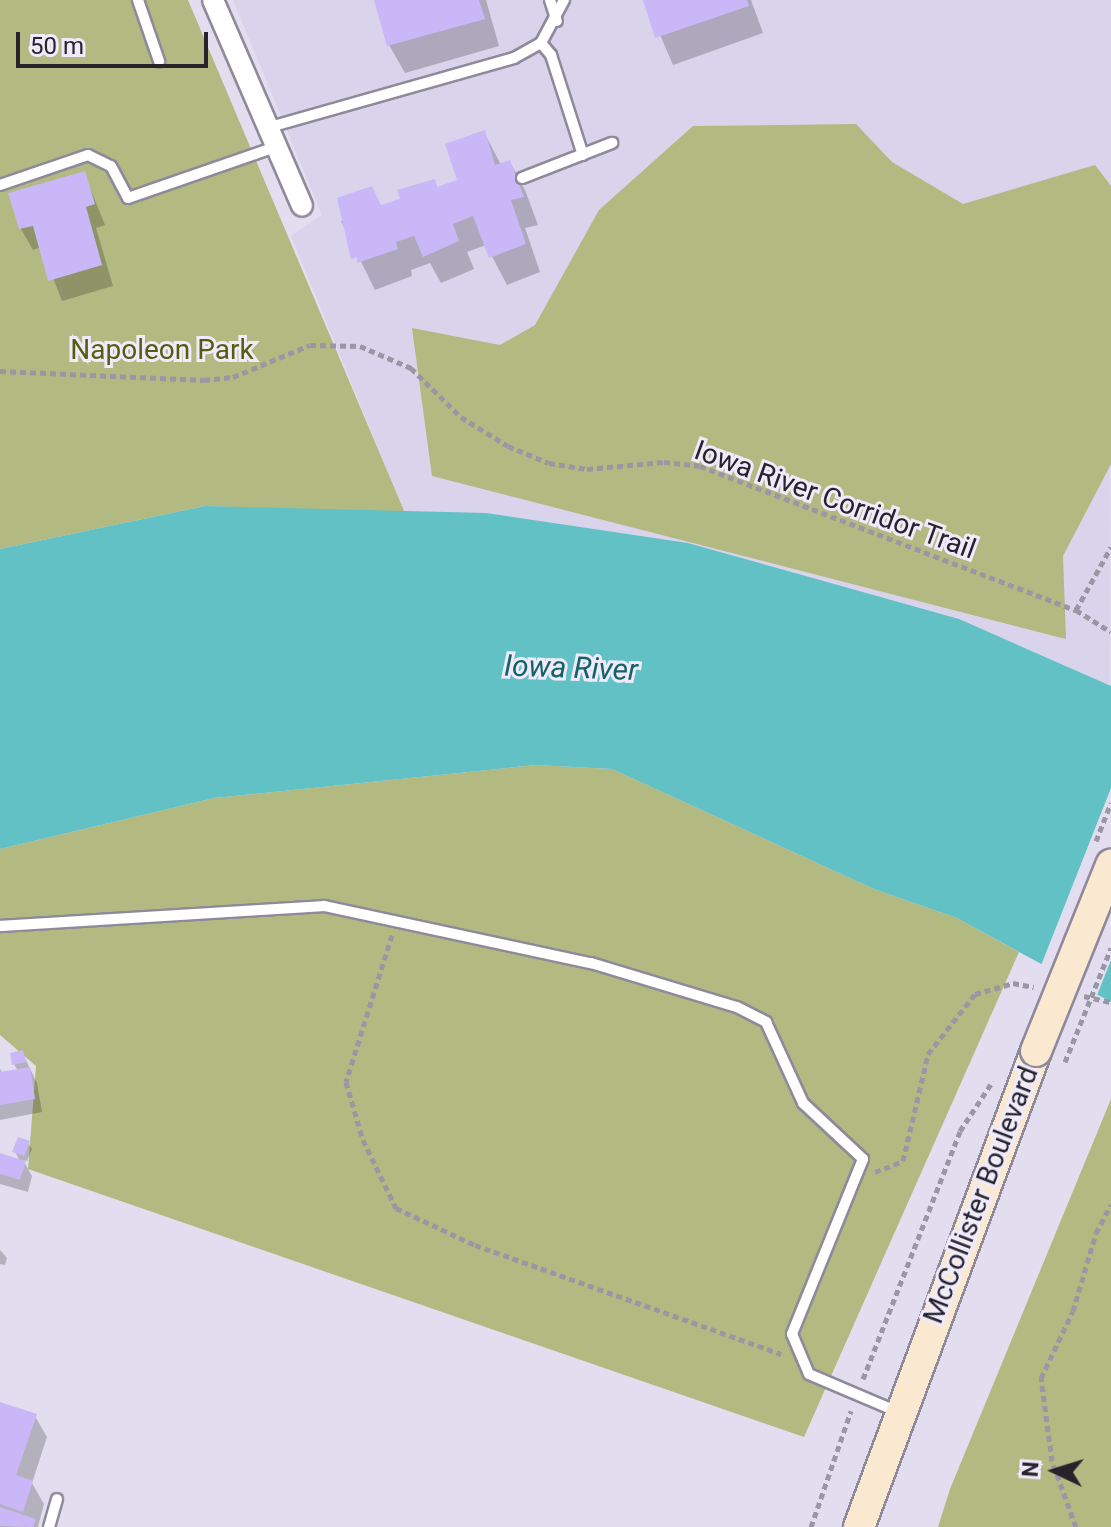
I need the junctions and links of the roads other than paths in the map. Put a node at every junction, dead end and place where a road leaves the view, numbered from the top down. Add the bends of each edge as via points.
1 (138, 0) edge
2 (213, 0) edge
3 (550, 0) edge
4 (564, 0) edge
5 (557, 21) junction
6 (541, 43) junction
7 (159, 61) dead end
8 (270, 127) junction
9 (612, 143) dead end
10 (278, 146) junction
11 (583, 155) junction
12 (522, 178) dead end
13 (0, 185) edge
14 (302, 206) dead end
15 (1111, 865) edge
16 (0, 926) edge
17 (900, 1413) junction
18 (57, 1499) dead end
19 (49, 1527) edge
20 (859, 1527) edge

1 - 7 lane
2 - 8 street
3 - 5 lane
4 - 5 lane
5 - 6 lane
6 - 8 lane via 514,58
6 - 11 lane via 551,55
8 - 10 street
9 - 11 lane
10 - 13 lane via 128,198 111,166 88,155
10 - 14 street
11 - 12 lane
15 - 17 main road, McCollister Boulevard, bridge
16 - 17 lane via 324,906 591,963 737,1007 766,1022 803,1103 863,1159 792,1334 809,1374
17 - 20 main road, McCollister Boulevard
18 - 19 lane

